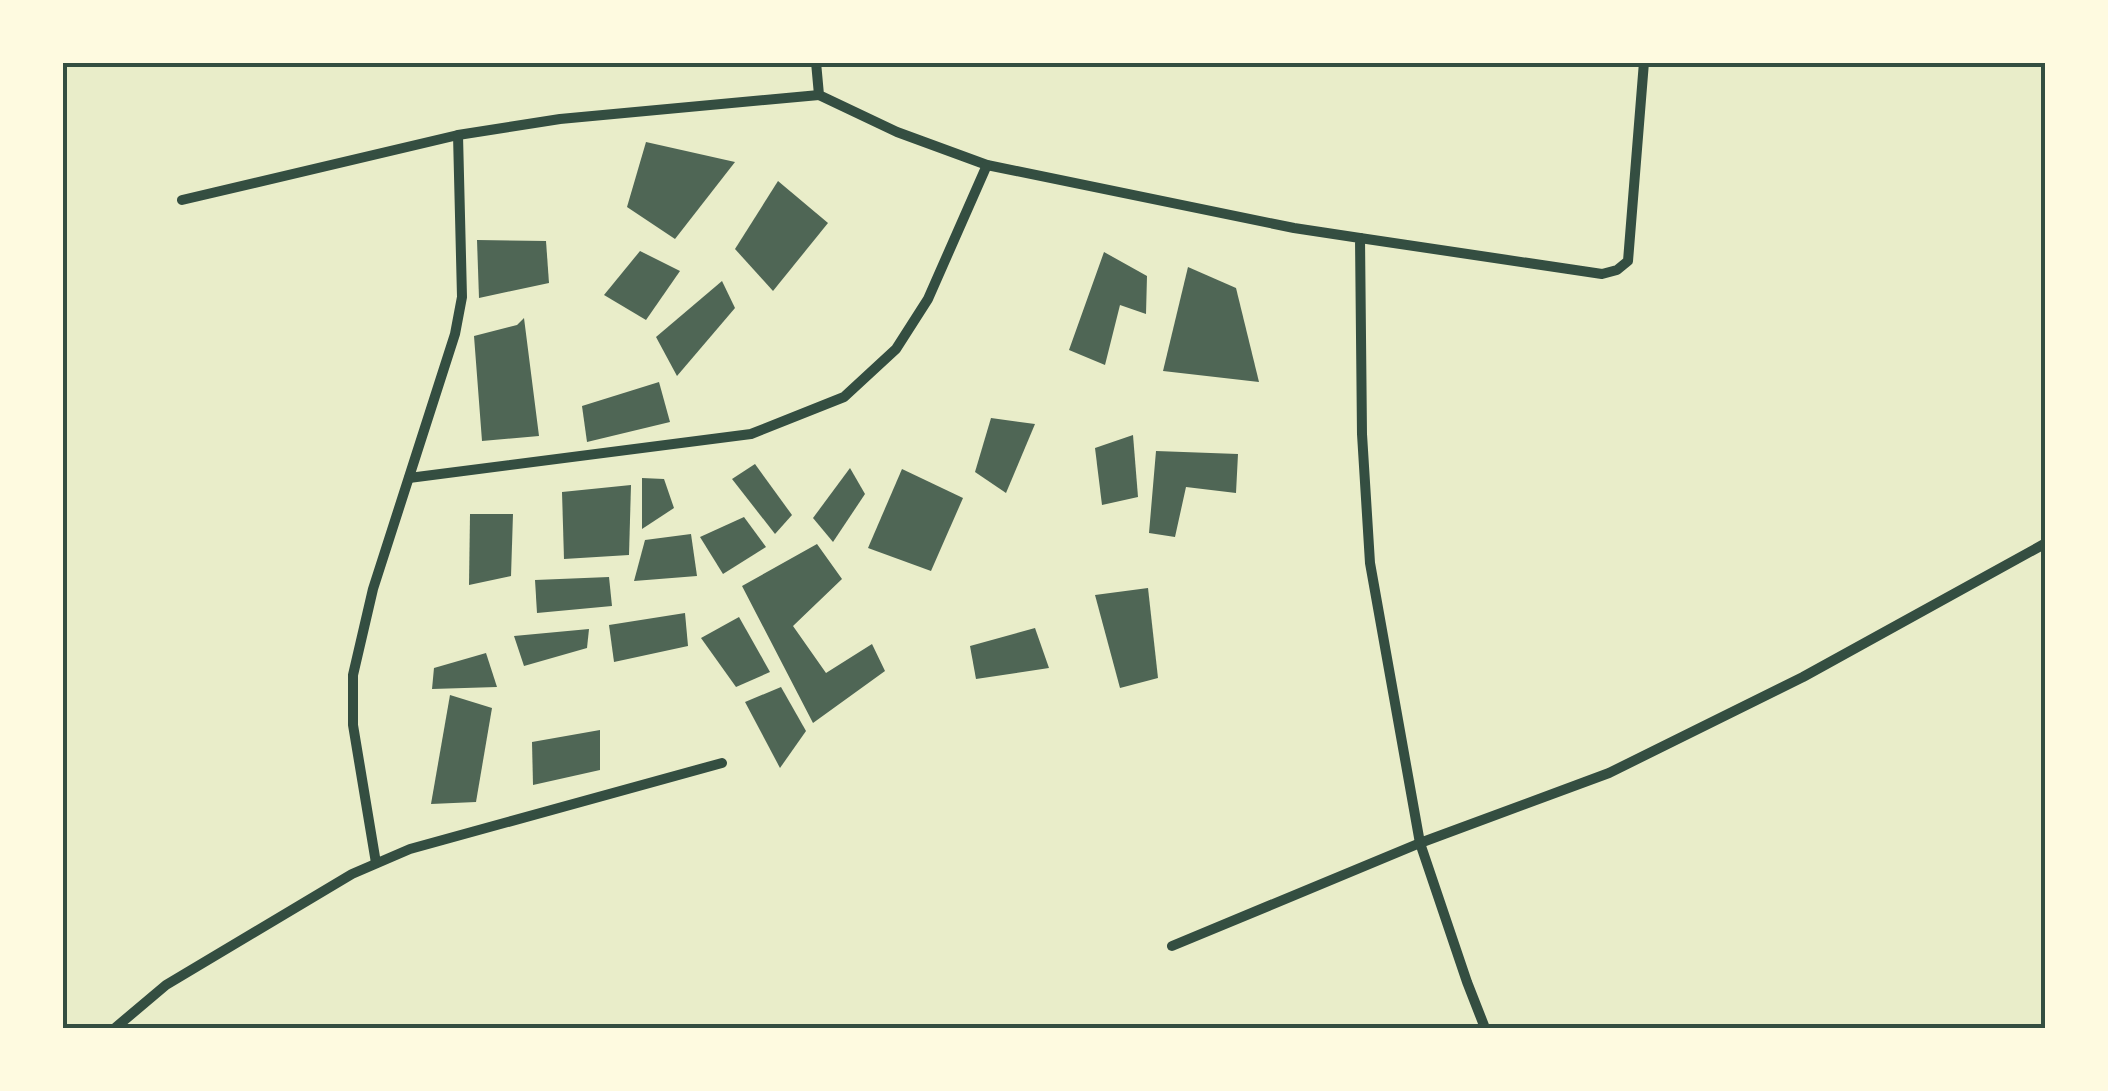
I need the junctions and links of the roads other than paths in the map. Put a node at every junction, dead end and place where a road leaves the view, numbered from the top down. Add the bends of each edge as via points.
1 (816, 62) edge
2 (1644, 62) edge
3 (819, 95) junction
4 (458, 134) junction
5 (987, 166) junction
6 (182, 200) dead end
7 (1360, 238) junction
8 (408, 478) junction
9 (2046, 542) edge
10 (722, 763) dead end
11 (1420, 842) junction
12 (376, 863) junction
13 (1172, 946) dead end
14 (114, 1028) edge
15 (1485, 1028) edge

1 - 3 street
2 - 7 street via 1628,261 1617,270 1602,274
3 - 4 street
3 - 5 street
4 - 6 street
4 - 8 street via 462,297
5 - 7 street
5 - 8 street via 928,299 896,349 844,397 751,434
7 - 11 street via 1370,563
8 - 12 street via 353,676 353,725
9 - 11 street via 1676,741 1609,773
10 - 12 street
11 - 13 street
11 - 15 street
12 - 14 street via 166,985

